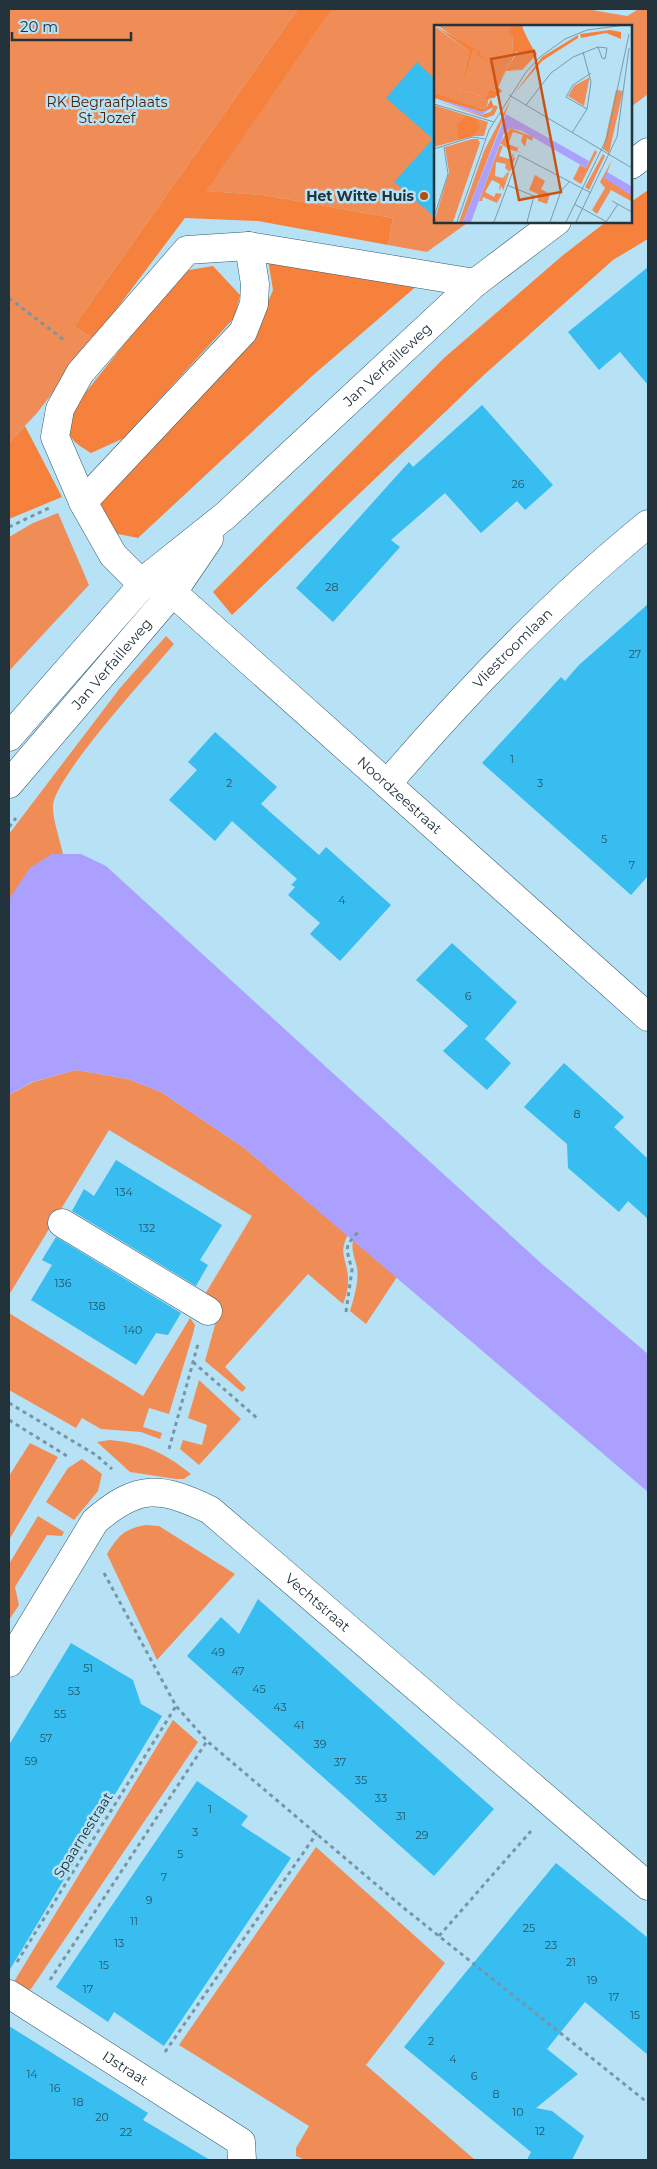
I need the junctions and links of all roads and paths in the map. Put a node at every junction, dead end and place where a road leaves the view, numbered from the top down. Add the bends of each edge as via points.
1 (648, 152) edge
2 (632, 165) edge
3 (556, 222) edge
4 (249, 246) junction
5 (475, 283) junction
6 (9, 298) edge
7 (91, 360) junction
8 (81, 498) junction
9 (226, 515) junction
10 (648, 524) edge
11 (9, 527) edge
12 (147, 579) junction
13 (173, 592) junction
14 (9, 737) edge
15 (9, 784) edge
16 (387, 784) junction
17 (648, 1017) edge
18 (62, 1223) dead end
19 (358, 1232) dead end
20 (208, 1311) joint
21 (346, 1312) dead end
22 (193, 1362) junction
23 (9, 1403) edge
24 (257, 1418) dead end
25 (9, 1420) edge
26 (170, 1449) dead end
27 (67, 1456) dead end
28 (141, 1493) junction
29 (86, 1538) junction
30 (9, 1663) edge
31 (176, 1706) junction
32 (207, 1741) junction
33 (553, 1805) junction
34 (317, 1833) junction
35 (648, 1886) edge
36 (439, 1936) junction
37 (14, 1967) dead end
38 (9, 1994) edge
39 (31, 2008) junction
40 (145, 2082) junction
41 (648, 2103) edge
42 (241, 2151) edge

1 - 2 street
3 - 5 street, Jan Verfailleweg
4 - 5 street, Noordzeestraat
4 - 7 street, Noordzeestraat via 187,250
4 - 8 street via 256,284 254,304 243,332
5 - 9 street, Jan Verfailleweg
6 - 7 path
7 - 8 street, Noordzeestraat via 60,409 55,437
8 - 11 path
8 - 12 street, Noordzeestraat via 112,555
9 - 12 street, Jan Verfailleweg
9 - 13 street, Jan Verfailleweg
10 - 16 street, Vliestroomlaan via 540,621 446,716
12 - 13 street, Noordzeestraat
12 - 14 street, Jan Verfailleweg
13 - 15 street, Jan Verfailleweg
13 - 16 street, Noordzeestraat
16 - 17 street, Noordzeestraat
18 - 20 street
19 - 21 path via 348,1244 352,1270
20 - 22 path
22 - 24 path
22 - 26 path
23 - 28 path via 96,1455
25 - 27 path
28 - 29 street, Vechtstraat via 115,1504 95,1522
28 - 33 street, Vechtstraat via 170,1493 210,1510
29 - 30 street, Vechtstraat
29 - 31 path
31 - 32 path
31 - 37 path, Spaarnestraat
32 - 34 path
32 - 39 path
33 - 35 street, Vechtstraat
33 - 36 path
34 - 36 path
34 - 40 path
36 - 41 path
38 - 39 street, IJstraat
39 - 40 street, IJstraat
40 - 42 street, IJstraat

